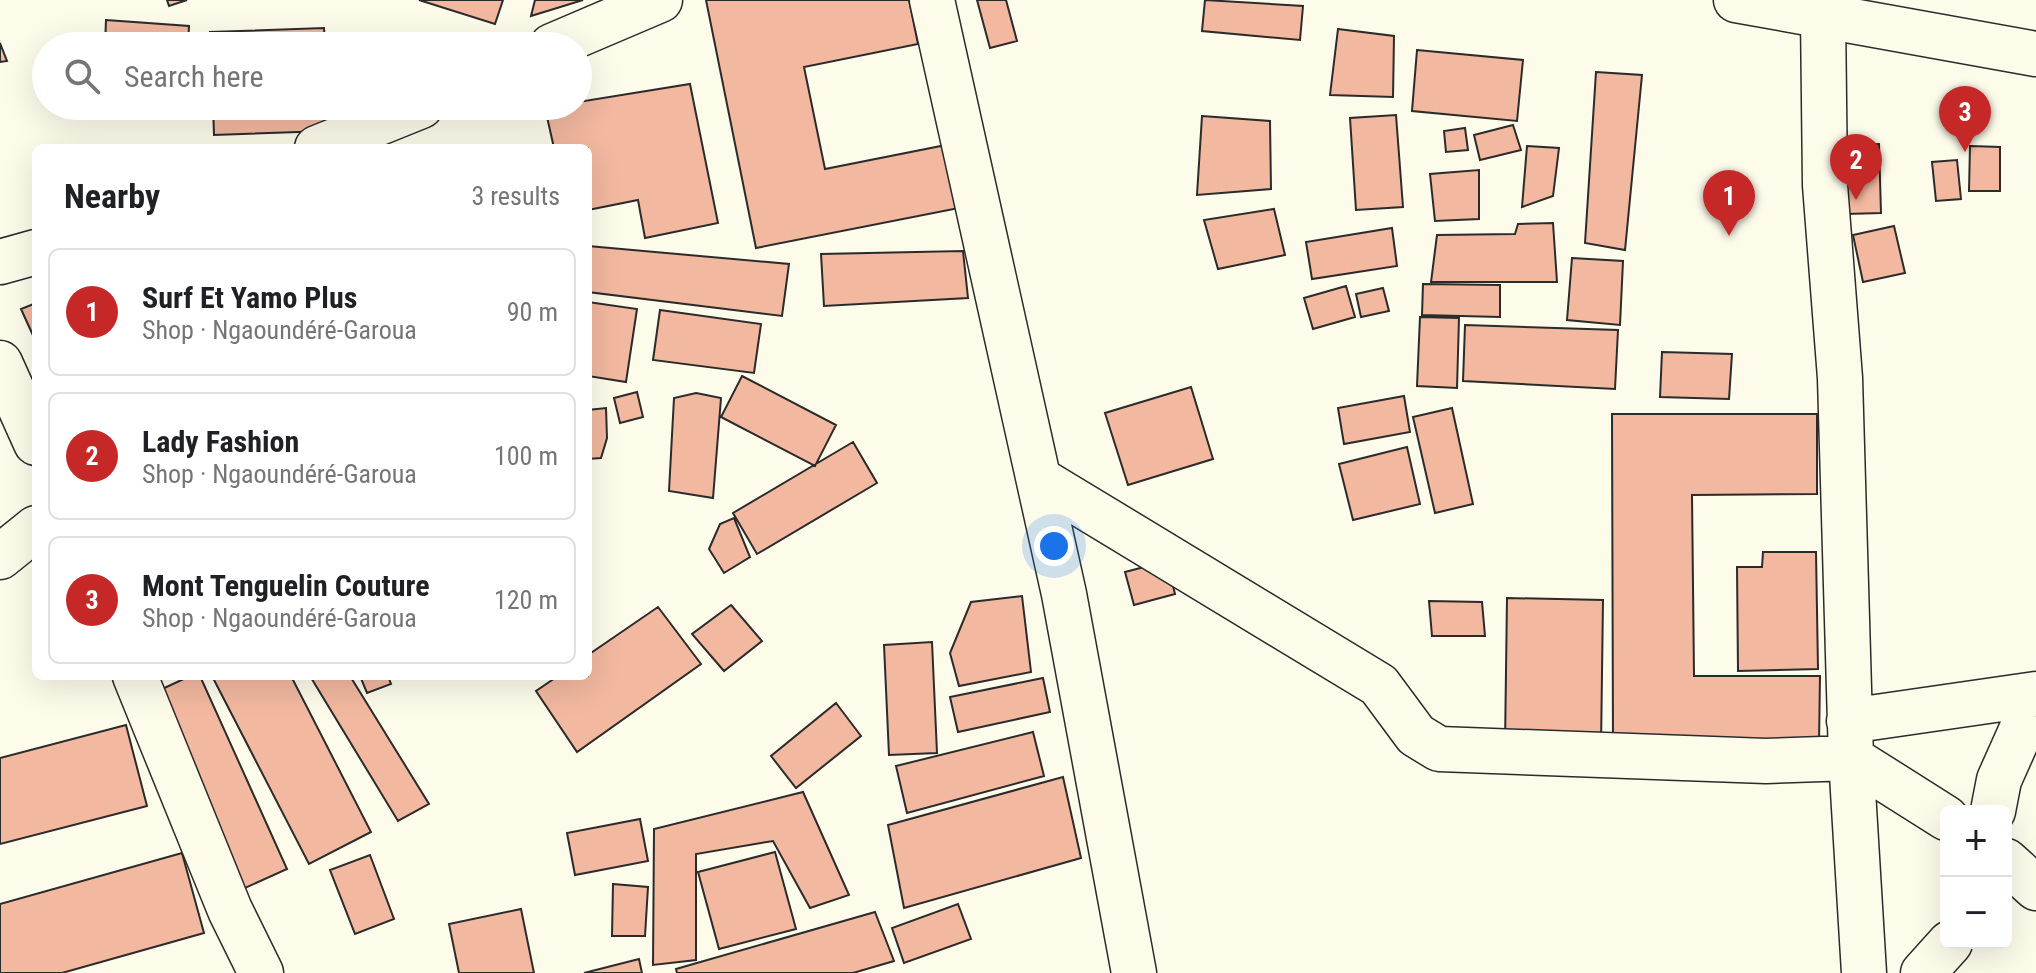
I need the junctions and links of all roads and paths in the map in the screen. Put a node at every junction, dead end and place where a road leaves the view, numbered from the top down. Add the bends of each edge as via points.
1 (660, 0) edge
2 (932, 0) edge
3 (1736, 0) edge
4 (1823, 15) junction
5 (585, 32) edge
6 (2036, 54) edge
7 (386, 120) edge
8 (327, 144) edge
9 (32, 253) edge
10 (0, 262) edge
11 (0, 363) edge
12 (32, 434) edge
13 (1039, 479) junction
14 (32, 531) edge
15 (0, 557) edge
16 (137, 680) edge
17 (2036, 695) edge
18 (1850, 739) junction
19 (1994, 805) edge
20 (1940, 813) edge
21 (2012, 866) edge
22 (2036, 888) edge
23 (1945, 949) edge
24 (261, 973) edge
25 (1134, 973) edge
26 (1864, 973) edge
27 (1923, 973) edge

1 - 5 main road
2 - 13 main road
3 - 4 main road
4 - 6 main road
4 - 18 main road via 1825,185 1840,378
7 - 8 main road
9 - 10 main road
11 - 12 main road
13 - 18 main road via 1379,685 1416,735 1439,749 1766,761
13 - 25 main road
14 - 15 main road
16 - 24 main road
17 - 18 main road
17 - 19 main road via 1999,780
18 - 20 main road
18 - 26 main road
21 - 22 main road
23 - 27 main road

